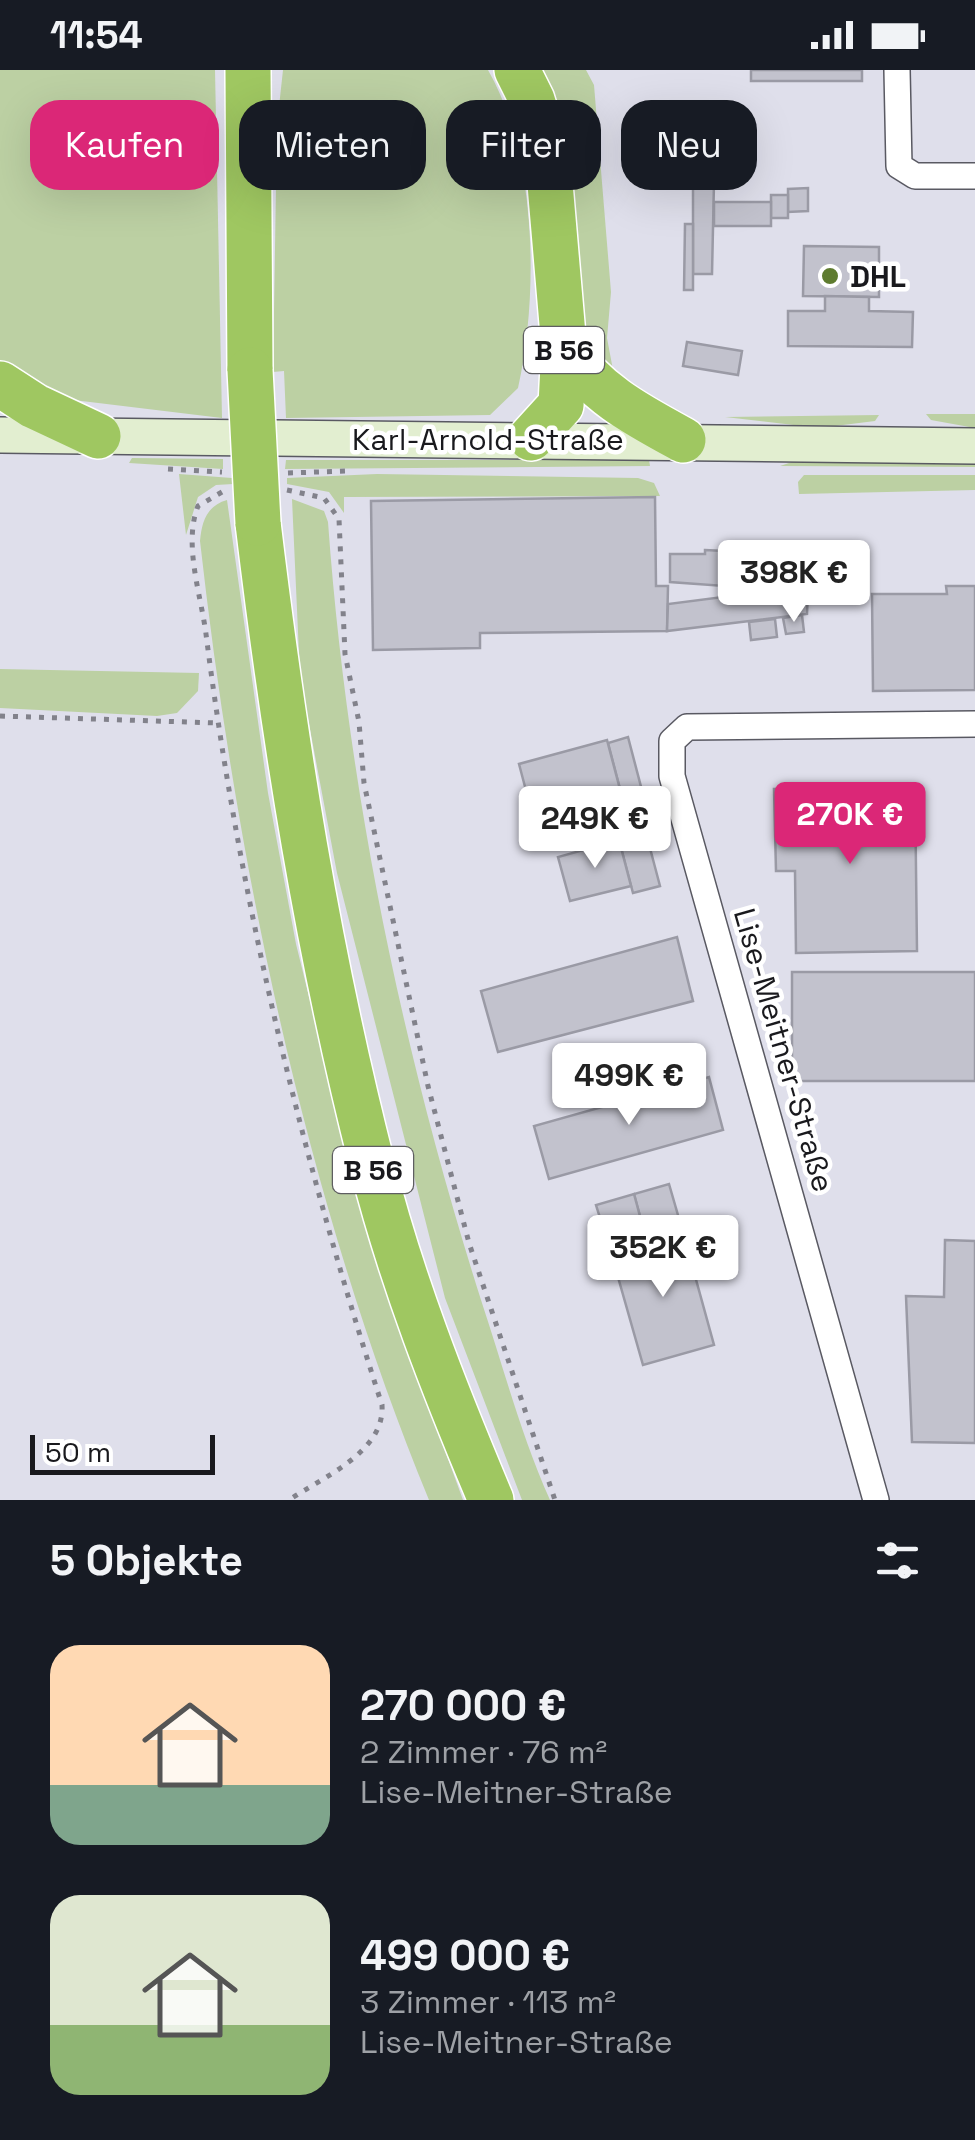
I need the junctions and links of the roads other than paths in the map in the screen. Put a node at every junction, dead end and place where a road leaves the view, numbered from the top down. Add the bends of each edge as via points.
1 (517, 70) edge
2 (898, 70) edge
3 (253, 80) edge
4 (975, 176) edge
5 (552, 251) junction
6 (564, 347) junction
7 (0, 384) edge
8 (0, 435) edge
9 (98, 436) junction
10 (532, 438) junction
11 (683, 440) junction
12 (975, 446) edge
13 (975, 724) edge
14 (491, 1500) edge
15 (876, 1500) edge

1 - 5 highway, B 56 via 547,149
2 - 4 street via 898,166 916,176
3 - 14 highway, B 56, bridge via 250,370 258,522 291,776 372,1166
5 - 6 highway, B 56
5 - 10 highway, B 56 via 531,398
6 - 10 highway, B 56 via 561,406
6 - 11 highway, B 56 via 611,400
7 - 9 highway
8 - 9 main road, Karl-Arnold-Straße
9 - 10 main road, Karl-Arnold-Straße
10 - 11 main road, Karl-Arnold-Straße
11 - 12 main road, Karl-Arnold-Straße
13 - 15 street, Lise-Meitner-Straße via 687,727 672,741 672,776

